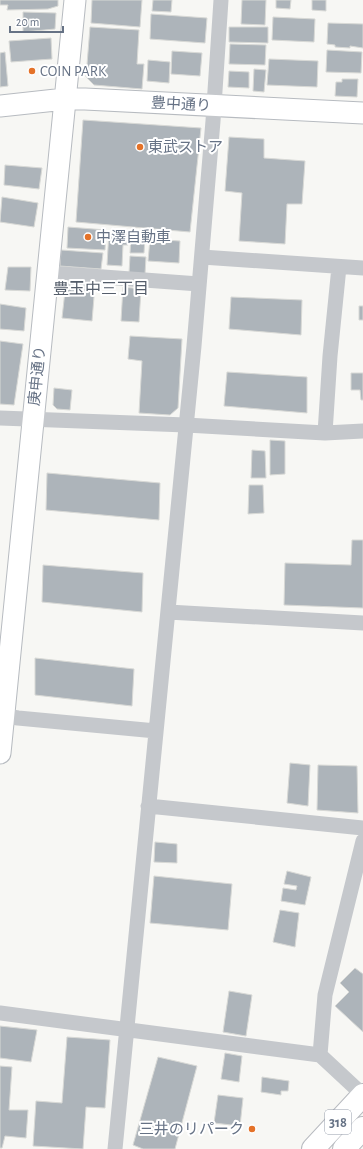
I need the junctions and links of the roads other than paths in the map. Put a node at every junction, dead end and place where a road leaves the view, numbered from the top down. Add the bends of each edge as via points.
1 (75, 0) edge
2 (221, 0) edge
3 (65, 99) junction
4 (213, 105) junction
5 (0, 106) edge
6 (363, 113) edge
7 (202, 257) junction
8 (339, 267) junction
9 (363, 268) edge
10 (49, 273) junction
11 (199, 284) junction
12 (0, 418) edge
13 (32, 420) junction
14 (186, 425) junction
15 (363, 431) edge
16 (325, 433) junction
17 (168, 612) junction
18 (363, 623) edge
19 (2, 715) edge
20 (156, 731) junction
21 (0, 753) edge
22 (148, 806) junction
23 (363, 828) edge
24 (363, 841) edge
25 (0, 1013) edge
26 (127, 1029) junction
27 (320, 1055) junction
28 (363, 1095) edge
29 (363, 1128) edge
30 (115, 1149) edge
31 (313, 1149) edge
32 (344, 1149) edge

1 - 3 main road, 庚申通り
2 - 4 street
3 - 4 main road, 豊中通り
3 - 5 main road, 豊中通り
3 - 10 main road, 庚申通り
4 - 6 main road, 豊中通り
4 - 7 street
7 - 8 street
7 - 11 street
8 - 9 street
8 - 16 street
10 - 11 street
10 - 13 main road, 庚申通り
11 - 14 street
12 - 13 street
13 - 14 street
13 - 19 main road, 庚申通り via 22,542
14 - 16 street
14 - 17 street
15 - 16 street
17 - 18 street
17 - 20 street
19 - 20 street
19 - 21 main road, 庚申通り
20 - 22 street
22 - 23 street
22 - 26 street
24 - 27 street via 325,995
25 - 26 street
26 - 27 street
26 - 30 street
27 - 28 street
28 - 31 main road, 318
29 - 32 main road, 318

